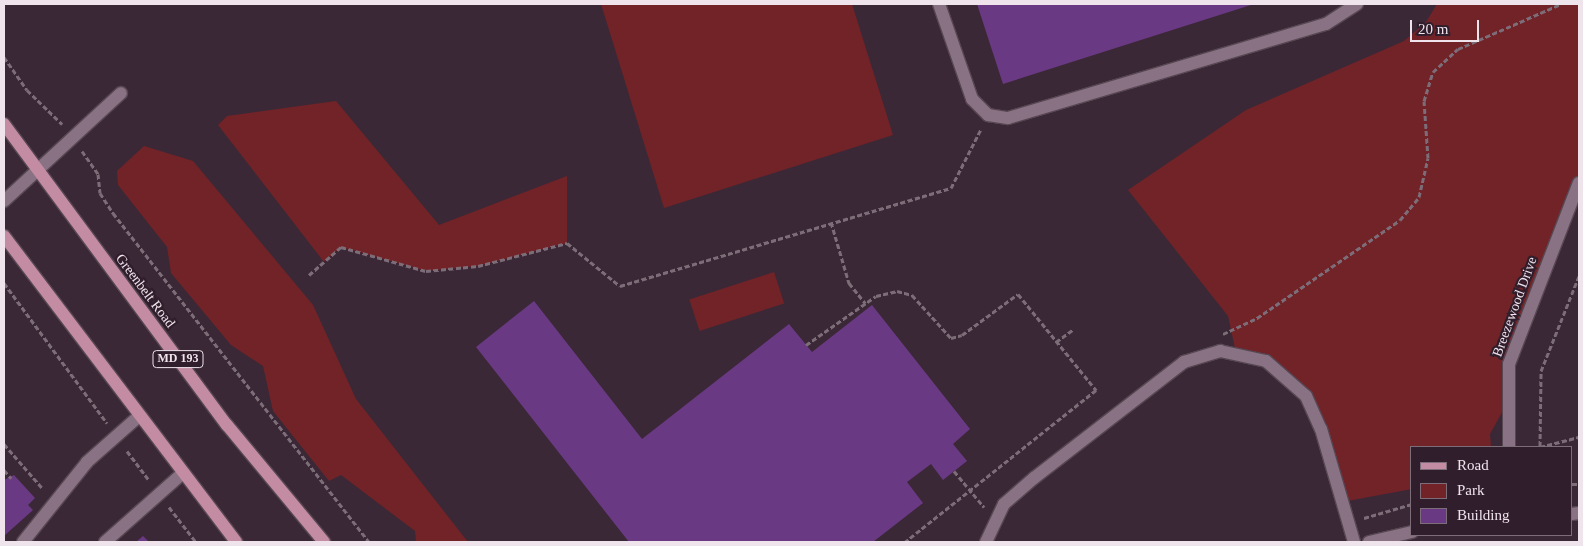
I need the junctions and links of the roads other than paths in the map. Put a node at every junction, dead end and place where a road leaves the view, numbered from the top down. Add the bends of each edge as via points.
1 (939, 4) edge
2 (1357, 4) edge
3 (121, 93) dead end
4 (4, 124) edge
5 (37, 172) junction
6 (1579, 183) edge
7 (4, 201) edge
8 (4, 236) edge
9 (138, 417) junction
10 (1509, 446) edge
11 (183, 473) junction
12 (1410, 532) edge
13 (23, 542) edge
14 (105, 542) edge
15 (236, 542) edge
16 (324, 542) edge
17 (986, 542) edge
18 (1354, 542) edge
19 (1370, 542) edge

1 - 2 street via 962,80 972,99 988,115 1019,117 1326,24
3 - 5 street
4 - 5 main road, Greenbelt Road / MD 193
5 - 7 street
5 - 16 main road, Greenbelt Road / MD 193 via 228,425
6 - 10 street, Breezewood Drive via 1509,364
8 - 9 main road
9 - 11 main road
9 - 13 street via 87,462
11 - 14 street
11 - 15 main road
12 - 19 street
17 - 18 street via 993,518 1034,478 1184,362 1220,351 1266,361 1306,396 1321,429

